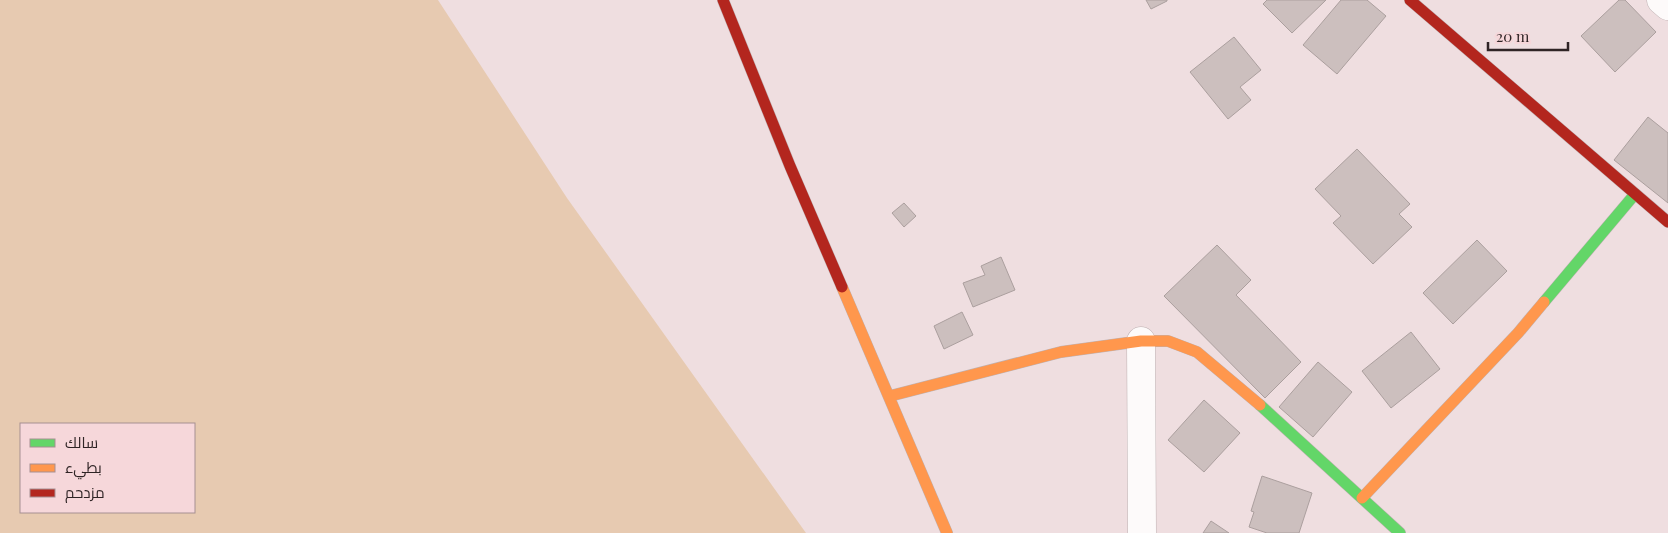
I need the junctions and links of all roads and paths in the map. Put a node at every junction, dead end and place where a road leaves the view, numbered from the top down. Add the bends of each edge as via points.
1 (723, 0) edge
2 (1410, 0) edge
3 (1661, 0) edge
4 (1668, 6) edge
5 (1635, 194) junction
6 (1668, 222) edge
7 (1141, 341) junction
8 (890, 396) junction
9 (1362, 498) junction
10 (947, 533) edge
11 (1142, 533) edge
12 (1400, 533) edge

1 - 8 street via 790,166
2 - 5 street
3 - 4 street
5 - 6 street
5 - 9 street via 1518,332
7 - 8 street via 1061,352
7 - 9 street via 1168,341 1197,352 1244,390
7 - 11 street
8 - 10 street
9 - 12 street

